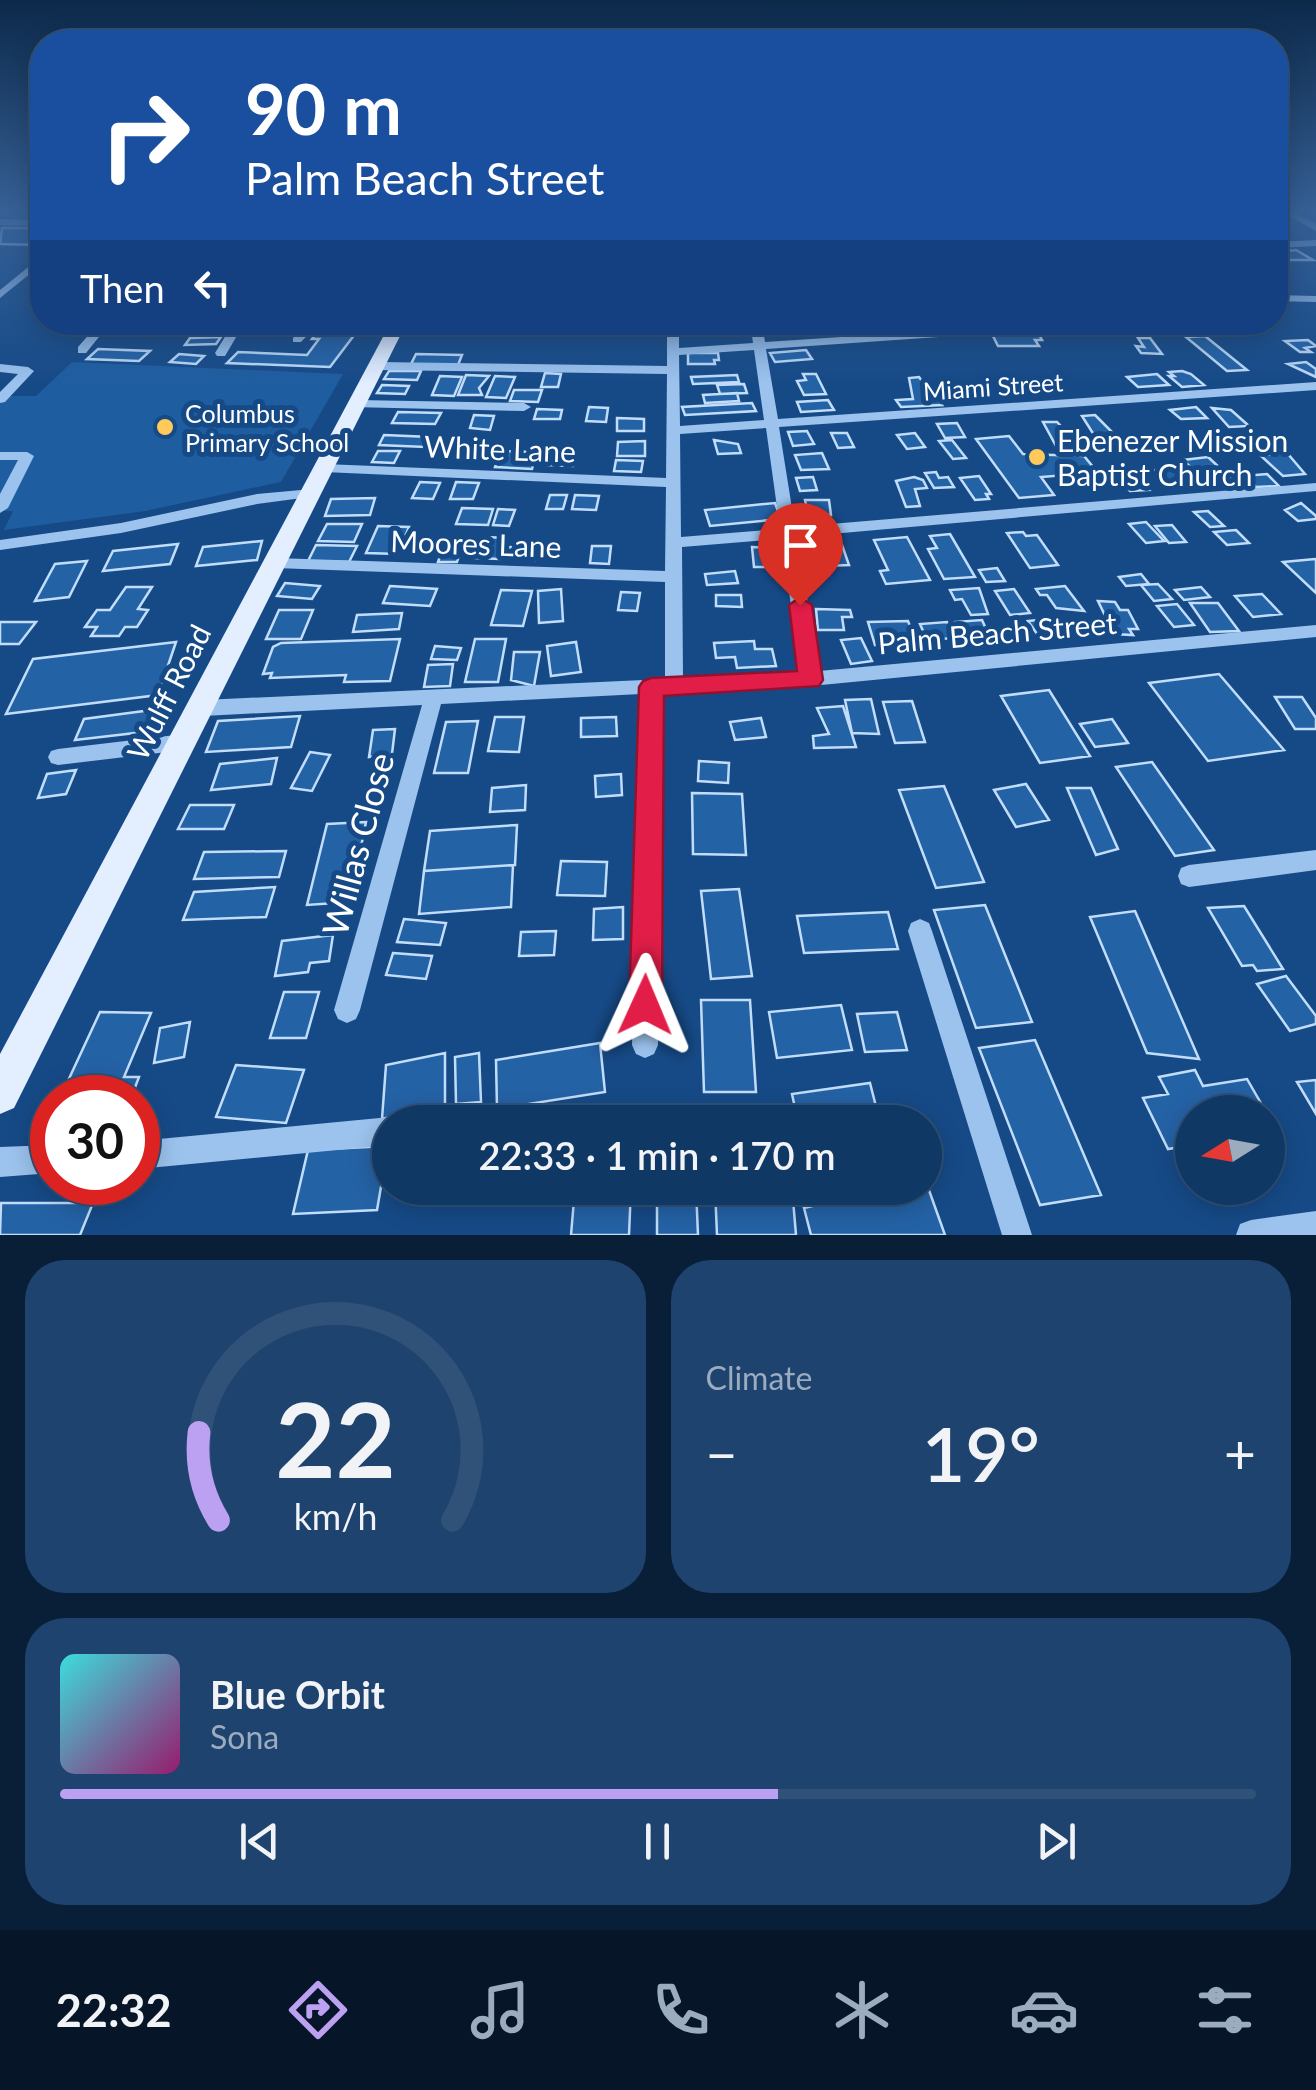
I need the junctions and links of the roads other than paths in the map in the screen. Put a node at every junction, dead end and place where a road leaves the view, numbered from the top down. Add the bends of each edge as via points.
1 (30, 269) edge
2 (0, 295) edge
3 (1288, 298) edge
4 (1316, 299) edge
5 (95, 335) edge
6 (232, 335) edge
7 (302, 335) edge
8 (392, 335) edge
9 (673, 335) edge
10 (758, 335) edge
11 (923, 335) edge
12 (297, 340) dead end
13 (760, 346) junction
14 (82, 350) dead end
15 (673, 352) junction
16 (220, 353) dead end
17 (378, 366) junction
18 (0, 368) edge
19 (673, 370) junction
20 (1316, 386) edge
21 (0, 399) edge
22 (357, 404) junction
23 (524, 407) dead end
24 (774, 424) junction
25 (674, 430) junction
26 (0, 456) edge
27 (324, 468) junction
28 (674, 483) junction
29 (1316, 487) edge
30 (312, 493) junction
31 (0, 508) edge
32 (790, 530) junction
33 (674, 543) junction
34 (0, 545) edge
35 (276, 564) junction
36 (674, 576) junction
37 (1316, 631) edge
38 (811, 680) junction
39 (663, 687) junction
40 (434, 696) junction
41 (202, 708) junction
42 (184, 742) junction
43 (58, 756) dead end
44 (1316, 860) edge
45 (1189, 876) dead end
46 (920, 931) dead end
47 (347, 1010) dead end
48 (644, 1045) dead end
49 (0, 1094) edge
50 (372, 1134) edge
51 (160, 1152) edge
52 (30, 1160) edge
53 (0, 1162) edge
54 (1316, 1226) edge
55 (1017, 1235) edge
56 (1251, 1235) edge

1 - 2 street
3 - 4 street
5 - 14 street
6 - 16 street
7 - 12 street
8 - 17 main road, Wulff Road
9 - 15 street
10 - 13 street
11 - 13 street
13 - 15 street
13 - 24 street
15 - 19 street
17 - 19 street
17 - 22 main road, Wulff Road
18 - 21 street via 28,371
19 - 25 street
20 - 24 street, Miami Street
22 - 23 street
22 - 27 main road, Wulff Road
24 - 25 street, Miami Street
24 - 32 street
25 - 28 street
26 - 31 street via 27,456
27 - 28 street, White Lane
27 - 30 main road, Wulff Road
28 - 33 street
29 - 32 street
30 - 34 street
30 - 35 main road, Wulff Road
32 - 33 street
32 - 38 street
33 - 36 street
35 - 36 street, Moores Lane
35 - 41 main road, Wulff Road
36 - 39 street
37 - 38 street, Palm Beach Street
38 - 39 street, Palm Beach Street
39 - 40 street, Palm Beach Street
39 - 48 street
40 - 41 street, Palm Beach Street
40 - 47 street, Willas Close
41 - 42 main road, Wulff Road
42 - 43 street
42 - 49 main road, Wulff Road
44 - 45 street
46 - 55 street
50 - 51 street
52 - 53 street
54 - 56 street

